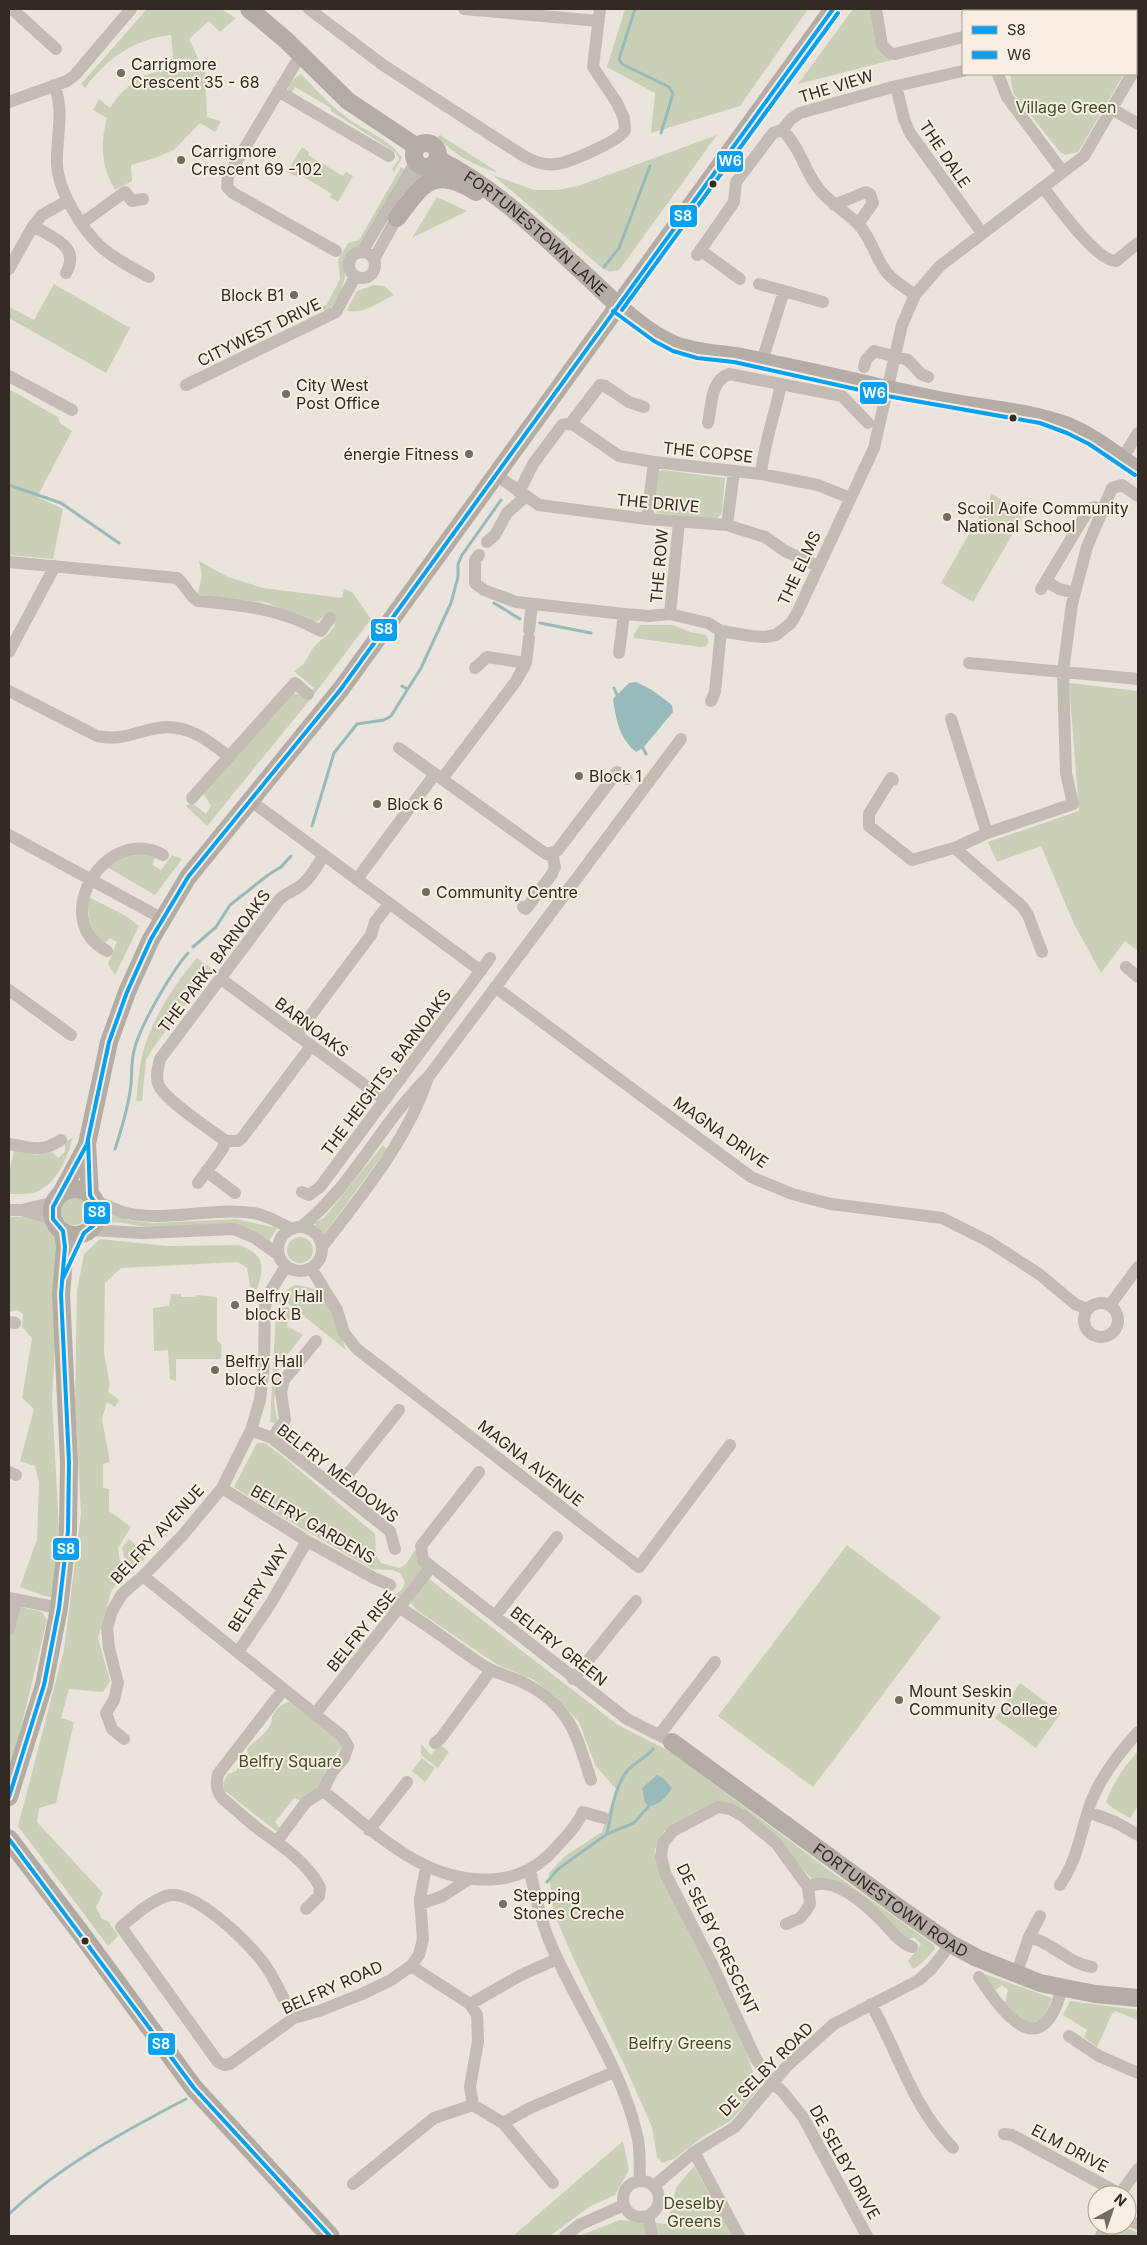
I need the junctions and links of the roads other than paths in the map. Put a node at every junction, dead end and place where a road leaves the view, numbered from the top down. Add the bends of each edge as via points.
1 (12, 9) edge
2 (130, 9) edge
3 (249, 9) edge
4 (308, 9) edge
5 (464, 9) edge
6 (833, 9) edge
7 (876, 9) edge
8 (599, 15) edge
9 (962, 37) edge
10 (56, 49) dead end
11 (301, 54) junction
12 (962, 71) edge
13 (998, 75) edge
14 (1131, 75) edge
15 (54, 85) junction
16 (896, 86) junction
17 (278, 91) junction
18 (9, 102) edge
19 (1112, 109) junction
20 (1138, 124) edge
21 (782, 130) junction
22 (388, 156) dead end
23 (424, 158) junction
24 (1063, 172) junction
25 (1044, 187) junction
26 (143, 199) dead end
27 (67, 201) junction
28 (834, 205) junction
29 (397, 218) junction
30 (82, 223) junction
31 (858, 224) junction
32 (33, 226) junction
33 (982, 233) junction
34 (542, 237) junction
35 (1138, 243) edge
36 (336, 252) dead end
37 (362, 252) junction
38 (374, 259) junction
39 (9, 269) edge
40 (66, 273) dead end
41 (355, 277) junction
42 (149, 278) dead end
43 (740, 279) dead end
44 (759, 284) dead end
45 (784, 291) junction
46 (915, 295) junction
47 (822, 302) dead end
48 (617, 306) junction
49 (895, 356) junction
50 (762, 361) junction
51 (864, 367) dead end
52 (9, 376) edge
53 (928, 377) dead end
54 (781, 384) junction
55 (186, 385) dead end
56 (888, 390) junction
57 (644, 407) dead end
58 (72, 410) dead end
59 (571, 423) junction
60 (708, 423) dead end
61 (868, 423) dead end
62 (1138, 432) edge
63 (1122, 459) junction
64 (654, 462) junction
65 (1138, 470) edge
66 (734, 472) junction
67 (761, 474) junction
68 (496, 475) junction
69 (522, 494) junction
70 (1138, 496) edge
71 (850, 498) junction
72 (1102, 512) junction
73 (647, 518) junction
74 (679, 522) junction
75 (727, 525) junction
76 (487, 542) dead end
77 (479, 555) dead end
78 (9, 562) edge
79 (55, 566) junction
80 (818, 566) junction
81 (1075, 592) junction
82 (532, 604) junction
83 (624, 614) junction
84 (670, 614) junction
85 (330, 618) dead end
86 (722, 631) junction
87 (9, 652) edge
88 (619, 653) dead end
89 (969, 662) dead end
90 (526, 663) junction
91 (475, 668) dead end
92 (1063, 672) junction
93 (1138, 679) edge
94 (9, 691) edge
95 (308, 694) dead end
96 (711, 701) dead end
97 (951, 718) dead end
98 (681, 739) dead end
99 (399, 748) dead end
100 (228, 756) junction
101 (438, 776) junction
102 (627, 779) dead end
103 (893, 780) dead end
104 (192, 798) dead end
105 (251, 801) junction
106 (986, 834) junction
107 (9, 835) edge
108 (956, 847) junction
109 (552, 854) junction
110 (163, 855) dead end
111 (324, 855) junction
112 (357, 879) junction
113 (92, 881) junction
114 (389, 904) junction
115 (523, 907) dead end
116 (163, 919) junction
117 (107, 951) dead end
118 (1042, 952) dead end
119 (490, 958) dead end
120 (1126, 967) dead end
121 (481, 971) junction
122 (1138, 977) edge
123 (221, 979) junction
124 (495, 987) junction
125 (9, 990) edge
126 (70, 1035) dead end
127 (296, 1035) junction
128 (311, 1046) junction
129 (429, 1076) junction
130 (385, 1100) junction
131 (61, 1140) dead end
132 (226, 1141) junction
133 (9, 1144) edge
134 (87, 1144) junction
135 (206, 1171) junction
136 (198, 1183) dead end
137 (302, 1192) dead end
138 (235, 1193) dead end
139 (92, 1197) junction
140 (9, 1210) edge
141 (58, 1212) junction
142 (297, 1228) junction
143 (87, 1231) junction
144 (322, 1247) junction
145 (279, 1255) junction
146 (286, 1266) junction
147 (1138, 1267) edge
148 (311, 1268) junction
149 (63, 1277) junction
150 (1110, 1306) junction
151 (1088, 1309) junction
152 (316, 1341) dead end
153 (399, 1410) dead end
154 (251, 1430) junction
155 (272, 1438) junction
156 (730, 1445) dead end
157 (479, 1472) dead end
158 (222, 1488) junction
159 (336, 1489) junction
160 (557, 1537) dead end
161 (306, 1541) junction
162 (395, 1549) dead end
163 (431, 1568) junction
164 (143, 1576) junction
165 (390, 1584) dead end
166 (13, 1600) edge
167 (636, 1601) dead end
168 (59, 1608) junction
169 (400, 1608) junction
170 (495, 1616) junction
171 (9, 1629) edge
172 (238, 1652) junction
173 (715, 1662) dead end
174 (491, 1670) junction
175 (574, 1679) junction
176 (283, 1690) junction
177 (315, 1714) junction
178 (1138, 1732) edge
179 (666, 1738) junction
180 (124, 1739) dead end
181 (435, 1743) dead end
182 (13, 1775) edge
183 (591, 1780) dead end
184 (407, 1782) dead end
185 (322, 1791) junction
186 (9, 1797) edge
187 (1088, 1812) junction
188 (604, 1818) dead end
189 (369, 1830) junction
190 (1138, 1835) edge
191 (9, 1839) edge
192 (277, 1841) junction
193 (426, 1867) junction
194 (530, 1870) junction
195 (469, 1879) junction
196 (1060, 1884) dead end
197 (808, 1888) junction
198 (420, 1904) junction
199 (306, 1910) dead end
200 (1040, 1916) dead end
201 (786, 1924) dead end
202 (1029, 1937) junction
203 (951, 1944) junction
204 (912, 1947) dead end
205 (558, 1959) junction
206 (411, 1966) junction
207 (1092, 1967) dead end
208 (1016, 1975) junction
209 (979, 1977) dead end
210 (1062, 1988) junction
211 (1138, 1998) edge
212 (470, 2004) junction
213 (871, 2004) junction
214 (294, 2018) junction
215 (1069, 2036) dead end
216 (614, 2072) junction
217 (1138, 2073) edge
218 (772, 2084) junction
219 (473, 2106) junction
220 (503, 2123) junction
221 (1004, 2134) dead end
222 (952, 2148) dead end
223 (694, 2152) junction
224 (1138, 2169) edge
225 (640, 2181) junction
226 (553, 2183) dead end
227 (353, 2184) dead end
228 (1104, 2185) edge
229 (1126, 2185) edge
230 (654, 2186) junction
231 (624, 2205) junction
232 (648, 2216) junction
233 (330, 2236) edge
234 (565, 2236) edge
235 (652, 2236) edge
236 (739, 2236) edge
237 (867, 2236) edge

1 - 10 street
2 - 15 street via 75,75
3 - 11 street, FORTUNESTOWN LANE
4 - 8 street via 383,65 522,155 549,164 564,162 614,140 624,130 624,118 617,103 593,67
5 - 8 street
6 - 48 street
7 - 9 street via 882,45 890,53
11 - 17 street
11 - 23 street, FORTUNESTOWN LANE via 348,101
12 - 16 street, THE VIEW
13 - 24 street via 1007,97
14 - 19 street, THE ELMS
15 - 18 street
15 - 27 street via 60,101 56,166
16 - 21 street, THE VIEW via 800,112
16 - 33 street, THE DALE via 910,133
17 - 22 street
17 - 36 street via 228,176 228,187 233,193
19 - 20 street
19 - 24 street, THE ELMS via 1084,156
21 - 28 street via 797,147 807,174
21 - 43 street, THE VIEW via 773,133 736,182 734,202 699,252
23 - 29 street
23 - 34 street, FORTUNESTOWN LANE via 464,172
23 - 37 street
24 - 25 street, THE ELMS
25 - 33 street, THE ELMS
25 - 35 street via 1074,228 1106,258 1116,260
26 - 30 street via 132,201 125,192
27 - 30 street
27 - 32 street via 42,215
28 - 31 street
28 - 31 street via 866,192 870,194 873,203
29 - 34 street via 423,185 435,179 446,179 468,187 530,232
29 - 38 street
30 - 42 street via 100,246
31 - 46 street via 888,274
32 - 39 street
32 - 40 street via 64,245 71,254 72,263
33 - 46 street, THE ELMS via 940,266
34 - 48 street, FORTUNESTOWN LANE
37 - 38 street
37 - 41 street via 349,262
38 - 41 street via 371,275 364,279
41 - 55 street, CITYWEST DRIVE via 336,312
44 - 45 street
45 - 47 street
45 - 50 street
46 - 49 street, THE ELMS via 902,325
48 - 50 street, FORTUNESTOWN LANE via 657,336 675,345 699,352
48 - 68 street
49 - 51 street via 874,351
49 - 53 street via 908,360
49 - 56 street, THE ELMS
50 - 56 street, FORTUNESTOWN LANE
52 - 58 street
54 - 60 street via 729,374 720,378 715,384
54 - 61 street via 842,396
54 - 67 street via 772,425 765,440
56 - 63 street, FORTUNESTOWN LANE via 1042,417 1070,427
56 - 71 street, THE ELMS via 874,448
57 - 59 street via 628,402 600,385
59 - 64 street, THE COPSE via 619,456
59 - 69 street via 562,425 533,464
62 - 63 street
63 - 65 street, FORTUNESTOWN LANE
64 - 66 street, THE COPSE
64 - 73 street
66 - 67 street, THE COPSE
66 - 75 street
67 - 71 street, THE COPSE via 818,485
68 - 69 street, THE DRIVE
68 - 105 street via 341,689
69 - 73 street, THE DRIVE via 539,505 552,508
69 - 76 street
70 - 72 street via 1122,485 1112,488
71 - 80 street, THE ELMS
72 - 81 street via 1087,547
72 - 81 street via 1095,507 1089,509 1043,585
73 - 74 street, THE DRIVE
74 - 75 street, THE DRIVE
74 - 84 street, THE ROW
75 - 80 street, THE DRIVE via 764,537
77 - 82 street, THE ELMS via 475,560 474,575 478,586 507,600
78 - 79 street
79 - 85 street via 177,578 198,601 269,610 322,631
79 - 87 street
80 - 86 street, THE ELMS via 796,613 783,630 765,637
81 - 92 street
82 - 83 street, THE ELMS
82 - 90 street
83 - 84 street, THE ELMS
83 - 88 street
84 - 86 street, THE ELMS via 708,623
86 - 96 street via 715,692
89 - 92 street
90 - 91 street via 487,657
90 - 101 street via 516,681
92 - 93 street
92 - 106 street via 1066,773 1073,804
94 - 100 street via 97,736 112,739 160,728 184,729 205,738
95 - 100 street via 294,683
97 - 106 street
98 - 124 street
99 - 101 street
100 - 104 street
101 - 109 street via 546,854
101 - 112 street
102 - 109 street via 617,772
103 - 108 street via 891,778 869,814 869,826 912,860
105 - 111 street
105 - 116 street via 188,877
106 - 108 street
107 - 113 street
108 - 118 street via 1022,906
109 - 115 street via 555,868 552,874 526,909
110 - 113 street via 144,848 129,850 107,860
111 - 112 street
111 - 123 street, THE PARK, BARNOAKS via 306,881 279,900
112 - 114 street
113 - 116 street
113 - 117 street via 82,901 83,923 89,937
114 - 121 street
114 - 127 street via 375,922 371,935
116 - 134 street via 139,963 109,1042
119 - 121 street, THE HEIGHTS, BARNOAKS
120 - 122 street
121 - 130 street, THE HEIGHTS, BARNOAKS
123 - 127 street, BARNOAKS
123 - 132 street, THE PARK, BARNOAKS via 160,1059 157,1068 158,1084 168,1097
124 - 129 street
124 - 151 street, MAGNA DRIVE via 751,1177 792,1194 831,1204 942,1218 988,1241 1039,1274 1075,1304
125 - 126 street
127 - 128 street, BARNOAKS
128 - 130 street, BARNOAKS
128 - 132 street via 242,1138
129 - 142 street via 395,1115 343,1186 315,1216
129 - 144 street via 423,1095 392,1153
130 - 137 street, THE HEIGHTS, BARNOAKS via 320,1187 309,1195
131 - 133 street via 49,1148 36,1150
132 - 135 street
134 - 139 street
134 - 141 street
135 - 136 street
135 - 138 street
139 - 141 street via 78,1190 65,1192
139 - 142 street via 125,1213 237,1211 255,1213
139 - 143 street via 98,1212 94,1225
140 - 141 street
141 - 143 street via 70,1234
141 - 149 street via 65,1247
142 - 144 street via 307,1229 317,1236
142 - 145 street via 286,1232 279,1242
143 - 145 street via 234,1230 255,1238
143 - 149 street
144 - 148 street via 319,1259
145 - 146 street
146 - 148 street via 298,1271
146 - 154 street, BELFRY AVENUE via 265,1306 260,1400
147 - 150 street
148 - 156 street, MAGNA AVENUE via 337,1310 344,1334 358,1349 639,1567
149 - 168 street via 69,1502
150 - 151 street via 1100,1303
150 - 151 street via 1117,1314 1117,1326 1104,1336 1088,1331 1084,1320
152 - 155 street via 284,1380 281,1392 285,1420
153 - 159 street
154 - 155 street, BELFRY MEADOWS
154 - 158 street, BELFRY AVENUE
155 - 159 street, BELFRY MEADOWS
157 - 163 street via 421,1546 423,1560
158 - 161 street, BELFRY GARDENS
158 - 164 street, BELFRY AVENUE
159 - 162 street, BELFRY MEADOWS via 390,1530
160 - 170 street
161 - 165 street, BELFRY GARDENS
161 - 172 street, BELFRY WAY via 271,1603
163 - 169 street, BELFRY RISE
163 - 170 street, BELFRY GREEN
164 - 172 street
164 - 180 street, BELFRY AVENUE via 122,1594 107,1628 118,1683 114,1700 106,1713 112,1729
166 - 168 street
166 - 171 street
167 - 175 street
168 - 182 street via 44,1685
169 - 174 street
169 - 177 street, BELFRY RISE
170 - 175 street, BELFRY GREEN
172 - 176 street
173 - 179 street
174 - 181 street
174 - 183 street via 524,1682 565,1714 574,1730
175 - 179 street, BELFRY GREEN via 627,1719
176 - 177 street
176 - 192 street via 218,1774 216,1784 222,1798
177 - 185 street via 342,1736 348,1746 344,1758
178 - 187 street via 1102,1780
179 - 203 street, FORTUNESTOWN ROAD
182 - 186 street
184 - 189 street
185 - 189 street
185 - 192 street via 306,1802
187 - 190 street
187 - 196 street via 1077,1852
188 - 194 street via 583,1812 576,1825
189 - 193 street
191 - 233 main road via 194,2088
192 - 199 street via 314,1875 320,1887 318,1896
193 - 195 street
193 - 198 street, BELFRY ROAD
194 - 195 street via 506,1878
194 - 205 street via 540,1916
195 - 198 street via 443,1896
197 - 201 street via 810,1904 800,1918
197 - 204 street via 814,1884 825,1884 852,1895 879,1917 904,1944
197 - 218 street, DE SELBY CRESCENT via 776,1843 730,1809 718,1807 673,1831 663,1842 661,1856 666,1872 756,2059
198 - 206 street, BELFRY ROAD via 423,1939
200 - 202 street
202 - 207 street via 1039,1939 1082,1966
202 - 208 street
203 - 208 street, FORTUNESTOWN ROAD
203 - 213 street, DE SELBY ROAD via 919,1980
205 - 212 street
205 - 216 street
206 - 212 street
206 - 214 street, BELFRY ROAD via 362,1994
208 - 210 street, FORTUNESTOWN ROAD
209 - 210 street via 1001,2009 1014,2022 1028,2029 1040,2028 1051,2018
210 - 211 street, FORTUNESTOWN ROAD
212 - 219 street via 476,2015 478,2041 470,2086
213 - 218 street, DE SELBY ROAD via 834,2024
213 - 222 street via 923,2110
214 - 214 street, BELFRY ROAD via 230,2064 218,2062 121,1927 146,1907 167,1896 187,1898 210,1911 262,1962
215 - 217 street via 1099,2056
216 - 220 street
216 - 225 street via 638,2137
218 - 223 street, DE SELBY ROAD via 735,2127
218 - 237 street, DE SELBY DRIVE via 803,2117
219 - 220 street
219 - 227 street via 434,2118
220 - 226 street
221 - 228 street, ELM DRIVE via 1012,2135
223 - 230 street, DE SELBY ROAD
223 - 236 street
224 - 229 street
225 - 230 street
225 - 231 street via 626,2189
230 - 232 street via 659,2203
231 - 232 street via 636,2217
231 - 234 street via 580,2225
232 - 235 street

